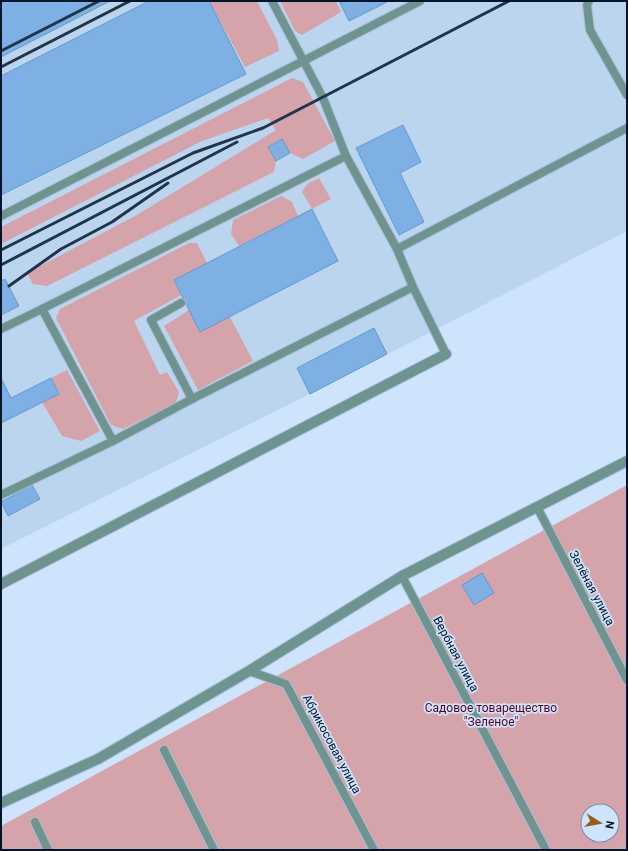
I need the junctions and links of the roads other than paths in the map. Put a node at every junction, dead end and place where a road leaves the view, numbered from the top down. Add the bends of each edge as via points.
1 (272, 1) edge
2 (420, 1) edge
3 (589, 1) edge
4 (303, 61) junction
5 (627, 96) edge
6 (627, 128) edge
7 (346, 156) junction
8 (1, 216) edge
9 (397, 248) junction
10 (413, 287) junction
11 (181, 304) dead end
12 (42, 308) junction
13 (1, 329) edge
14 (446, 354) joint
15 (192, 399) junction
16 (113, 441) junction
17 (627, 461) edge
18 (1, 495) edge
19 (537, 507) junction
20 (402, 576) junction
21 (1, 584) edge
22 (249, 671) junction
23 (627, 680) edge
24 (164, 750) dead end
25 (1, 803) edge
26 (35, 822) dead end
27 (48, 850) edge
28 (214, 850) edge
29 (374, 850) edge
30 (546, 850) edge

1 - 4 lane
2 - 4 lane
3 - 5 lane via 587,5 590,30
4 - 7 lane via 323,98
4 - 8 lane
6 - 9 lane
7 - 9 lane
7 - 12 lane
9 - 10 lane
10 - 14 lane
10 - 15 lane
11 - 15 lane via 151,320
12 - 13 lane
12 - 16 lane
14 - 21 street
15 - 16 lane
16 - 18 lane
17 - 19 street
19 - 20 street
19 - 23 lane, Зелёная улица
20 - 22 street
20 - 30 lane, Вербная улица
22 - 25 street via 98,759
22 - 29 lane, Абрикосовая улица via 286,684
24 - 28 lane
26 - 27 lane

